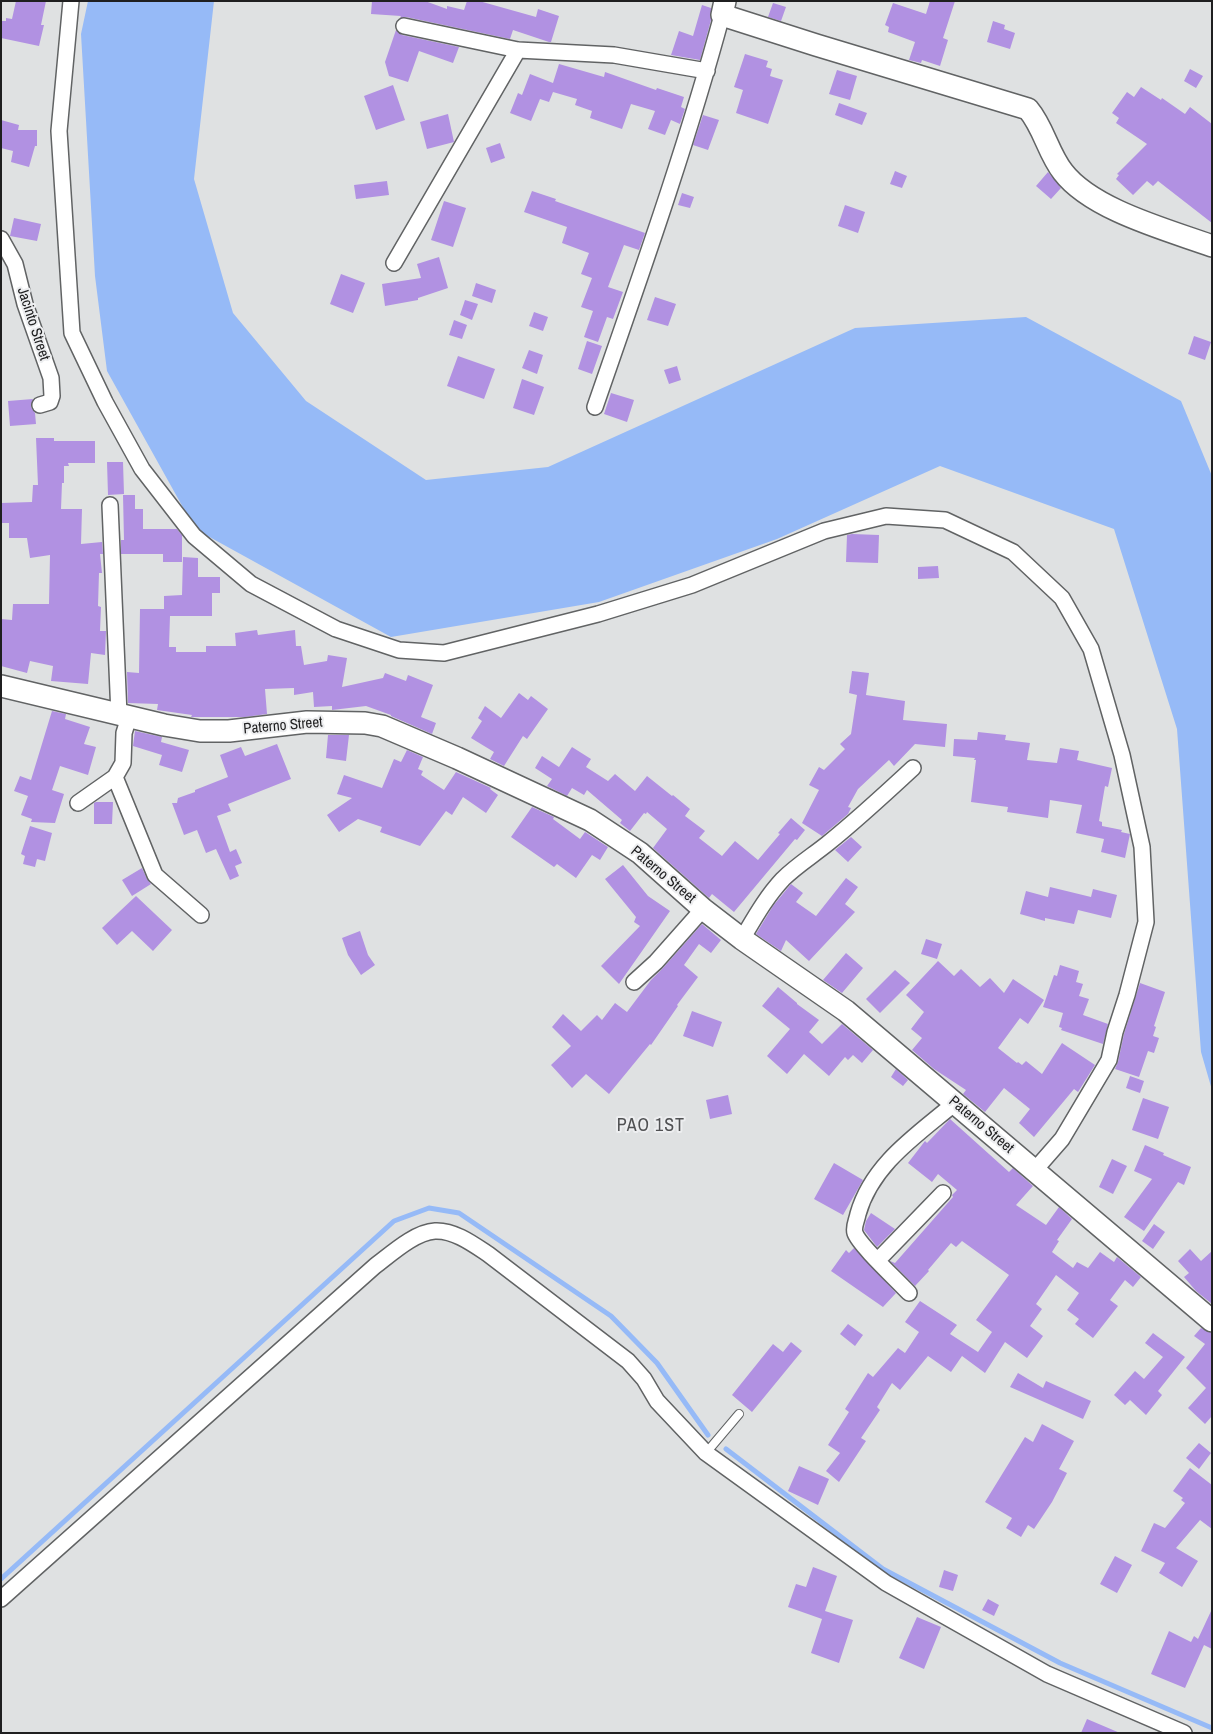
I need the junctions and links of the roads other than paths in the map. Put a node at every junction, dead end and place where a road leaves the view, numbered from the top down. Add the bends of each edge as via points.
1 (71, 1) edge
2 (723, 8) edge
3 (404, 26) dead end
4 (518, 50) junction
5 (706, 71) junction
6 (1, 239) edge
7 (1212, 246) edge
8 (394, 263) dead end
9 (40, 405) dead end
10 (595, 407) dead end
11 (110, 505) dead end
12 (1, 686) edge
13 (124, 716) junction
14 (913, 768) dead end
15 (115, 777) junction
16 (78, 804) dead end
17 (703, 909) junction
18 (201, 914) dead end
19 (742, 939) junction
20 (634, 982) dead end
21 (955, 1103) junction
22 (1034, 1171) junction
23 (943, 1193) dead end
24 (878, 1260) junction
25 (909, 1293) dead end
26 (1212, 1321) edge
27 (739, 1414) dead end
28 (706, 1453) junction
29 (1, 1599) edge
30 (1184, 1733) edge

1 - 22 street via 59,131 72,333 142,469 194,536 251,584 336,629 399,650 444,653 664,594 824,531 886,516 946,520 1013,552 1062,598 1091,649 1122,756 1142,847 1146,922 1109,1060 1062,1139
2 - 5 street
2 - 7 street via 816,45 1028,109 1038,120 1051,154 1064,174 1087,194 1146,222
3 - 4 street
4 - 5 street via 614,55
4 - 8 street
5 - 10 street via 658,225
6 - 9 street, Jacinto Street via 15,264 51,378 50,402
11 - 13 street
12 - 13 street, Paterno Street
13 - 15 street via 123,763
13 - 17 street, Paterno Street via 200,731 307,722 365,722 382,726 590,820 640,853
14 - 19 street via 782,880
15 - 16 street
15 - 18 street via 155,875
17 - 19 street, Paterno Street
17 - 20 street
19 - 21 street, Paterno Street via 846,1010
21 - 22 street, Paterno Street
21 - 24 street via 890,1158 860,1208 854,1228 856,1234
22 - 26 street, Paterno Street
23 - 24 street
24 - 25 street
27 - 28 lane
28 - 29 street via 657,1401 628,1361 488,1254 454,1235 436,1231 424,1233 376,1266
28 - 30 street via 886,1583 1047,1674

